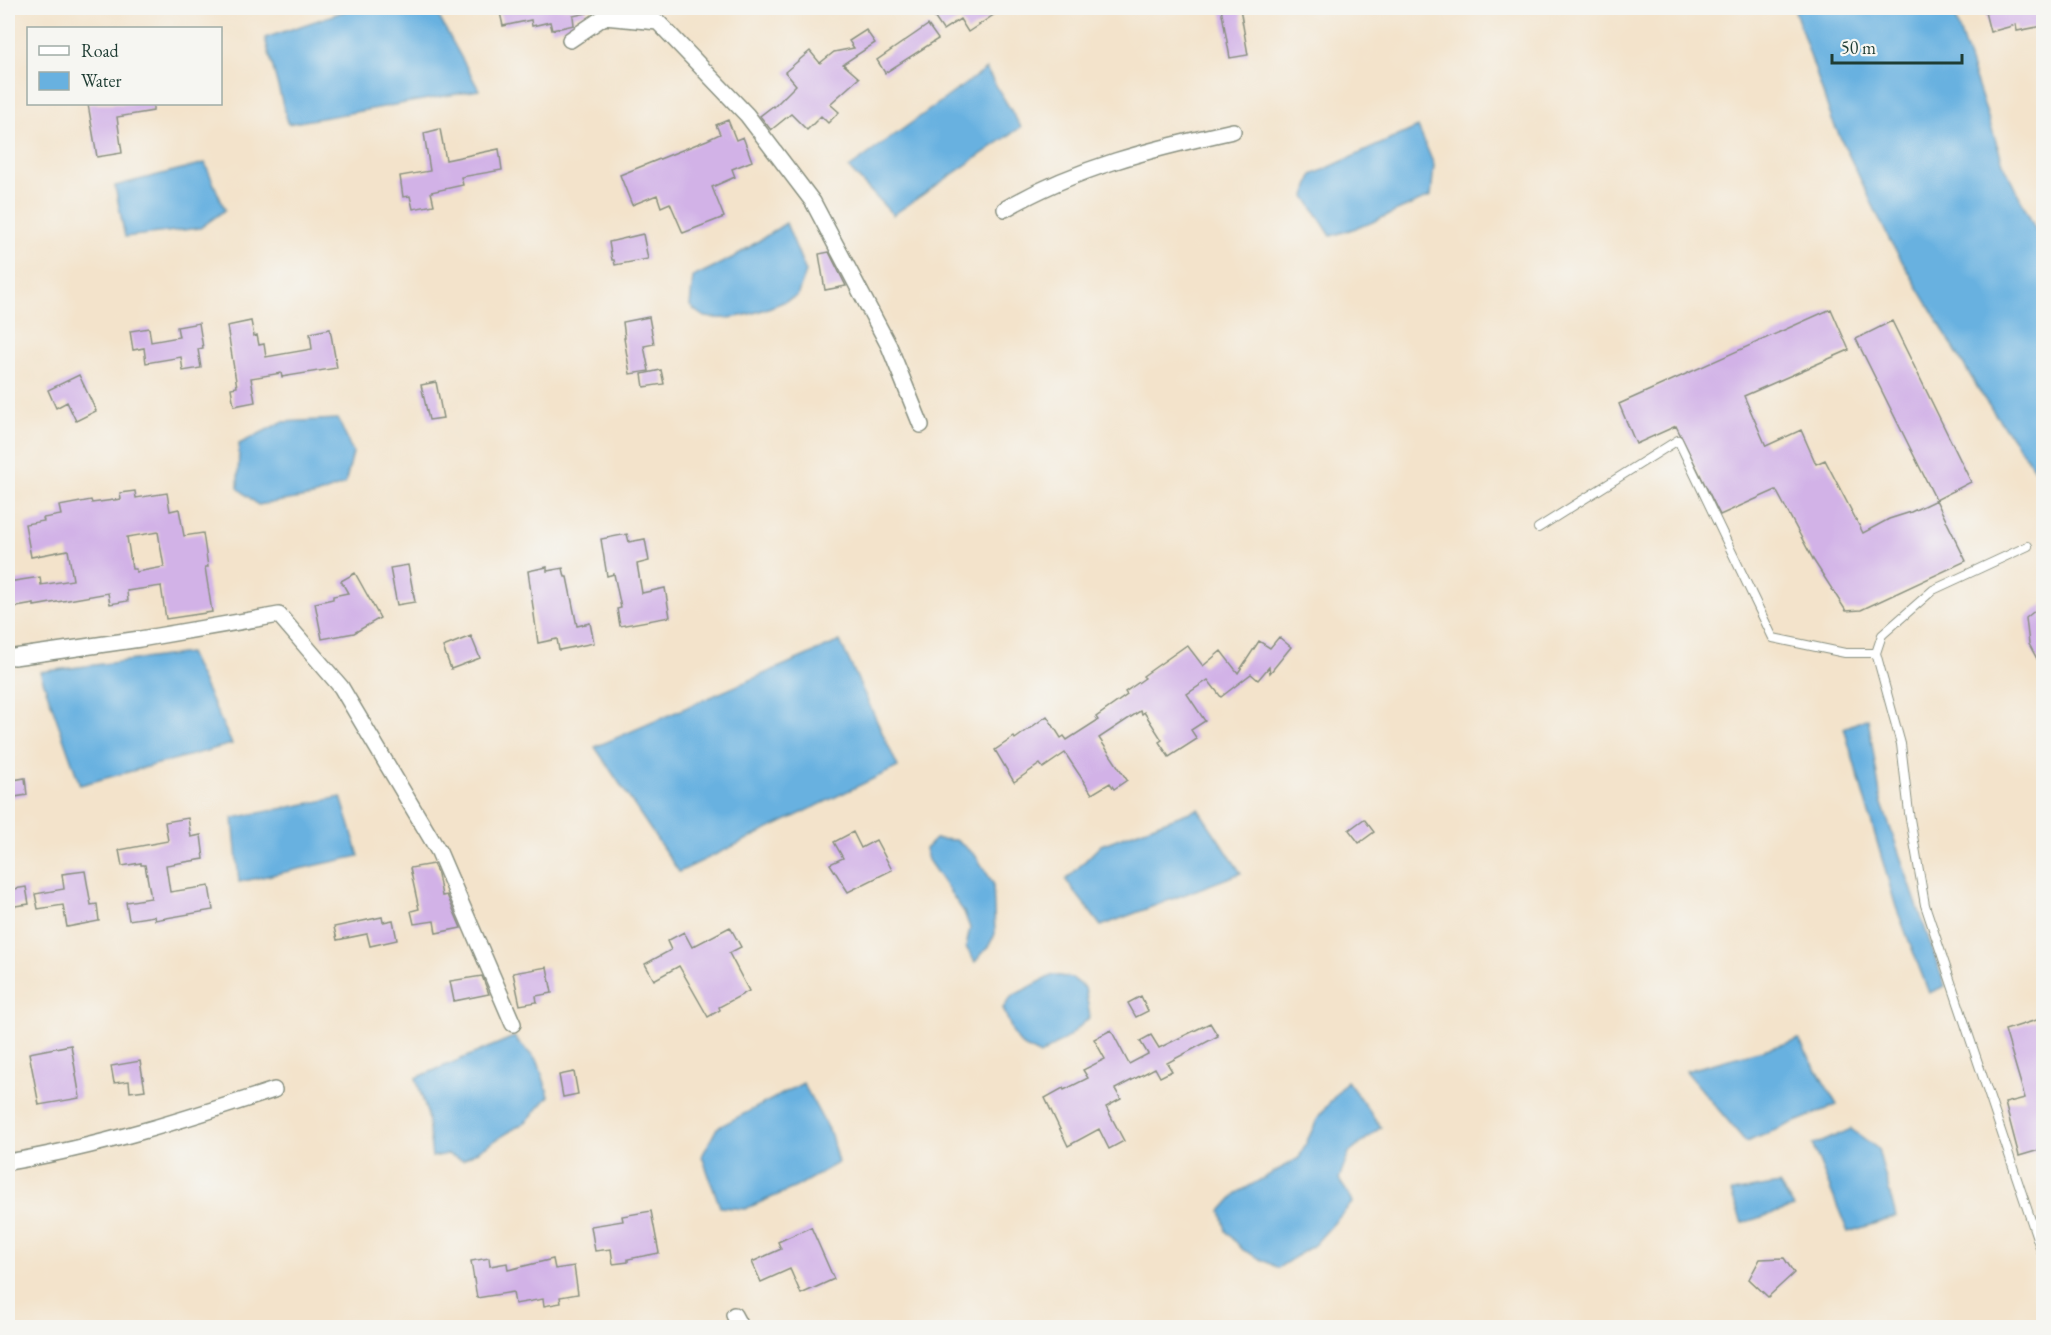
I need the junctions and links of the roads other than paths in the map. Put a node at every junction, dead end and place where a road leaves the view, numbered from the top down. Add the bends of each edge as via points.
1 (570, 40) dead end
2 (1233, 131) dead end
3 (1005, 209) dead end
4 (921, 425) dead end
5 (1538, 528) dead end
6 (2028, 546) dead end
7 (1876, 653) junction
8 (14, 657) dead end
9 (513, 1024) dead end
10 (274, 1090) dead end
11 (8, 1161) edge
12 (2043, 1259) edge

1 - 4 street via 604,17 658,22 747,115 813,202 889,346
2 - 3 street via 1138,153 1033,193
5 - 7 lane via 1678,441 1773,638 1845,654
6 - 7 lane via 1933,590 1882,635
7 - 12 lane via 1901,744 1925,905
8 - 9 street via 279,615 341,687 439,852
10 - 11 street via 124,1137 57,1154

